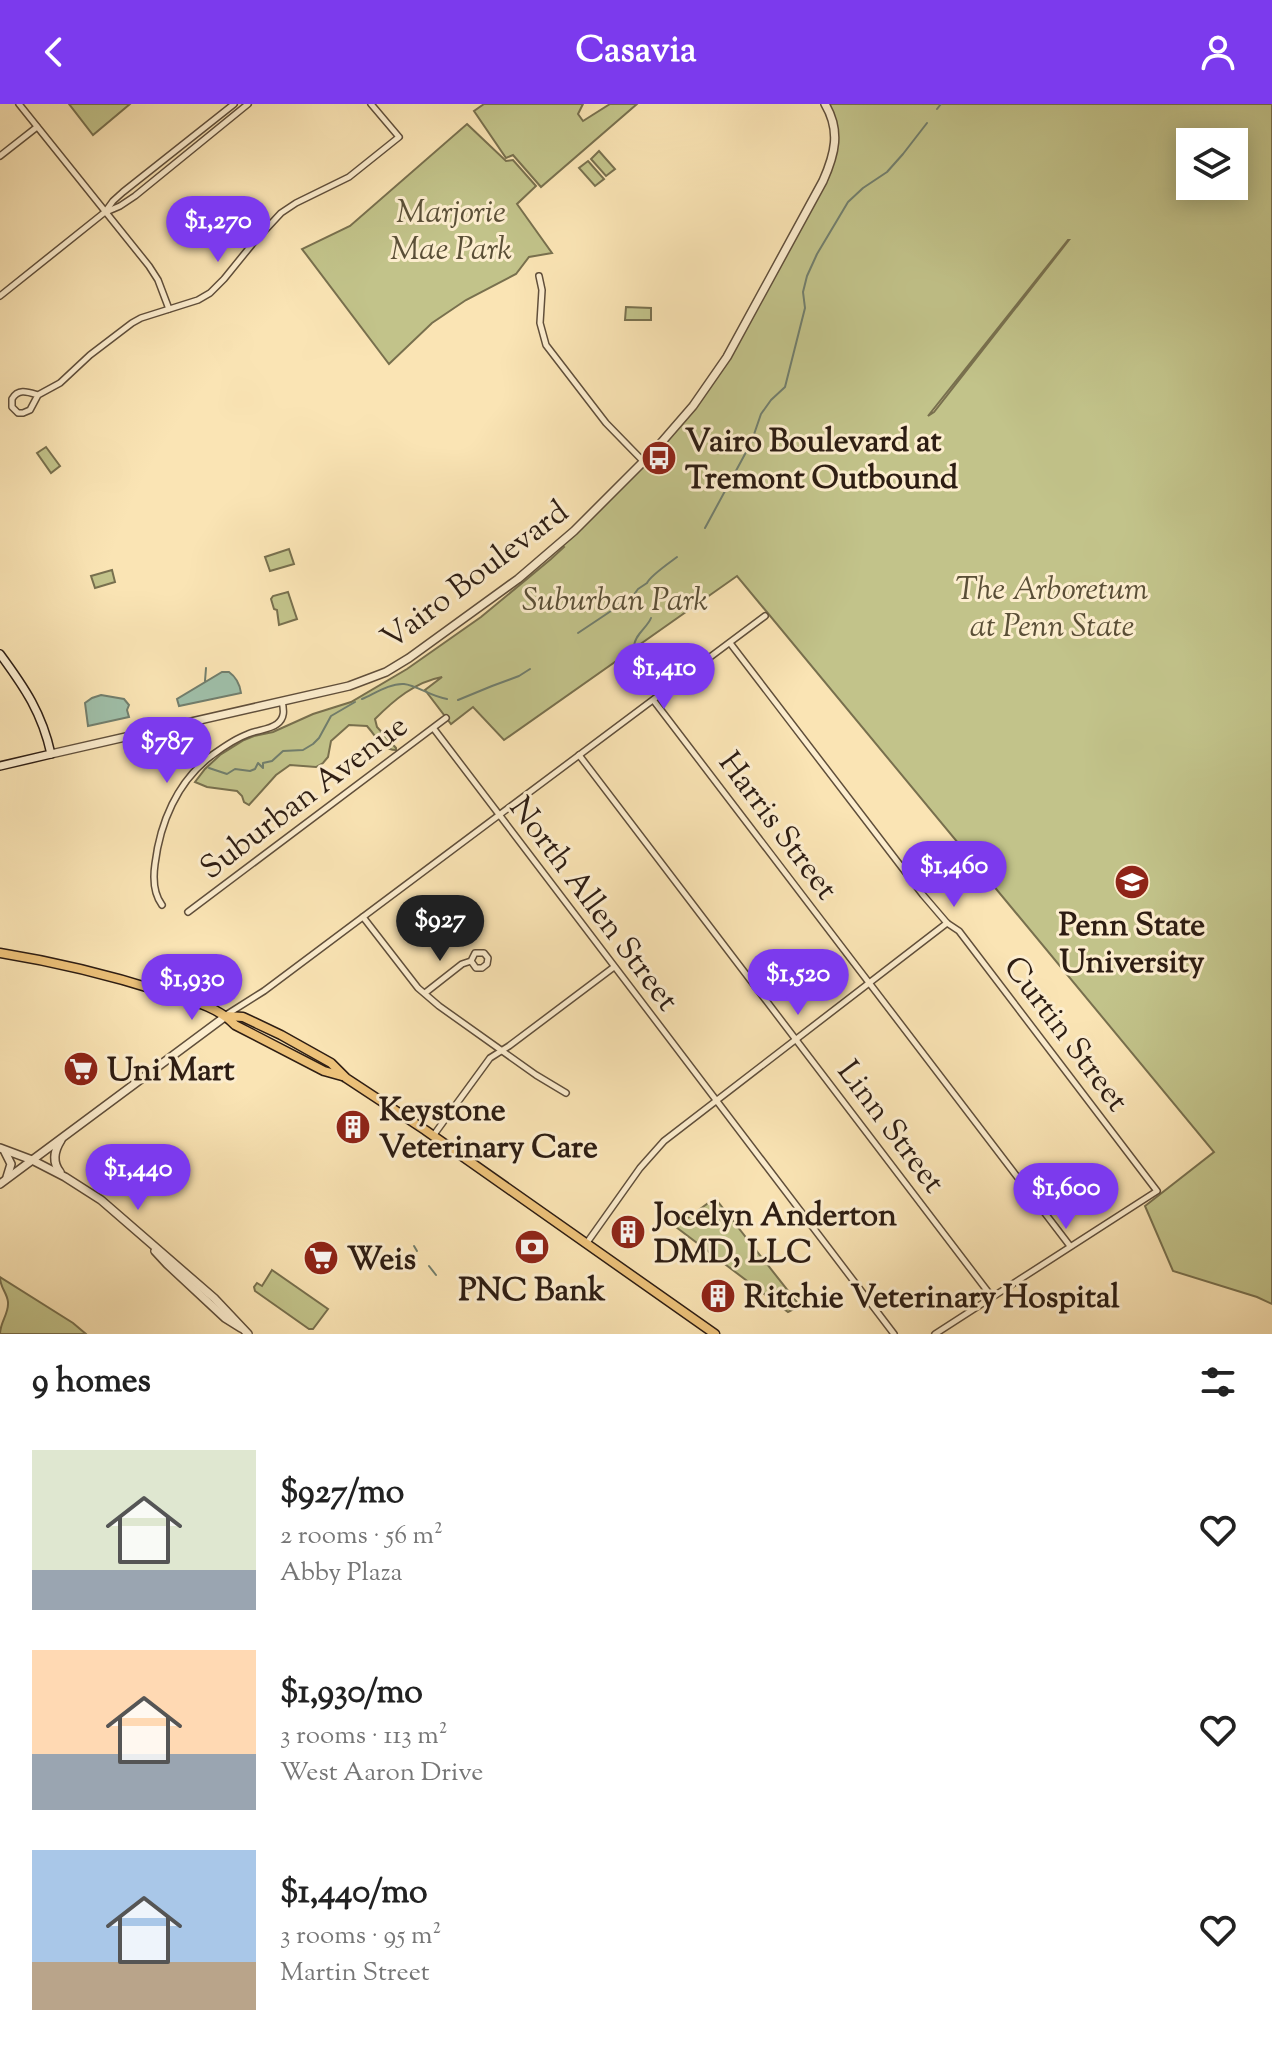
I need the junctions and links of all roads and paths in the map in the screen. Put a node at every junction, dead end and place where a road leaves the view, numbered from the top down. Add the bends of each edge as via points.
1 (19, 104) edge
2 (234, 104) edge
3 (248, 104) edge
4 (371, 104) edge
5 (825, 104) edge
6 (37, 127) junction
7 (0, 156) edge
8 (105, 212) junction
9 (539, 276) dead end
10 (0, 296) edge
11 (169, 309) junction
12 (38, 395) junction
13 (644, 462) junction
14 (765, 616) dead end
15 (730, 643) junction
16 (0, 654) edge
17 (281, 700) junction
18 (654, 701) junction
19 (446, 718) dead end
20 (434, 729) junction
21 (51, 754) junction
22 (579, 755) junction
23 (1, 766) edge
24 (499, 815) junction
25 (162, 905) dead end
26 (188, 912) dead end
27 (363, 917) junction
28 (947, 923) junction
29 (0, 953) edge
30 (471, 961) dead end
31 (614, 967) junction
32 (870, 984) junction
33 (425, 993) junction
34 (226, 1016) junction
35 (797, 1040) junction
36 (501, 1049) junction
37 (566, 1093) dead end
38 (716, 1101) junction
39 (65, 1135) junction
40 (433, 1136) junction
41 (0, 1148) edge
42 (32, 1160) junction
43 (65, 1177) junction
44 (3, 1182) edge
45 (586, 1244) junction
46 (1070, 1246) junction
47 (992, 1297) junction
48 (243, 1332) edge
49 (715, 1334) edge
50 (894, 1334) edge
51 (935, 1334) edge

1 - 6 street
2 - 8 street
3 - 8 street via 135,196
4 - 11 street via 399,137 349,177 281,213 210,293
5 - 13 street, Vairo Boulevard via 836,135 823,181 727,357
6 - 7 street
6 - 8 street
8 - 10 street
8 - 11 street via 149,266
9 - 13 street via 546,345 606,423
11 - 12 street via 132,323
12 - 12 street via 17,392 12,407 27,412
13 - 17 street, Vairo Boulevard via 539,563 409,658 368,680
14 - 15 street
15 - 18 street
15 - 28 street, Curtin Street
16 - 21 street via 33,702
17 - 21 street, Vairo Boulevard
17 - 25 street via 278,723 232,742 181,789 157,851 154,886
18 - 22 street
18 - 32 street, Harris Street
19 - 20 street, Suburban Avenue
20 - 24 street, North Allen Street
20 - 26 street, Suburban Avenue
21 - 23 street, Vairo Boulevard
22 - 24 street
22 - 35 street, Linn Street
24 - 27 street
24 - 31 street, North Allen Street
27 - 33 street
27 - 34 street
28 - 32 street
28 - 46 street, Curtin Street via 959,931 1157,1191
29 - 34 main road via 100,973
30 - 33 street
31 - 36 street
31 - 38 street, North Allen Street
32 - 35 street
32 - 46 street, Harris Street
33 - 36 street
34 - 39 street
34 - 40 main road via 243,1017 331,1063
35 - 38 street
35 - 47 street, Linn Street
36 - 37 street
36 - 40 street
38 - 45 street via 653,1151
38 - 50 street, North Allen Street
39 - 42 street
39 - 43 street via 54,1160
40 - 45 main road
41 - 42 street
41 - 44 street via 11,1164
42 - 43 street
42 - 44 street
43 - 48 street via 101,1200
45 - 49 main road
46 - 47 street
47 - 51 street

